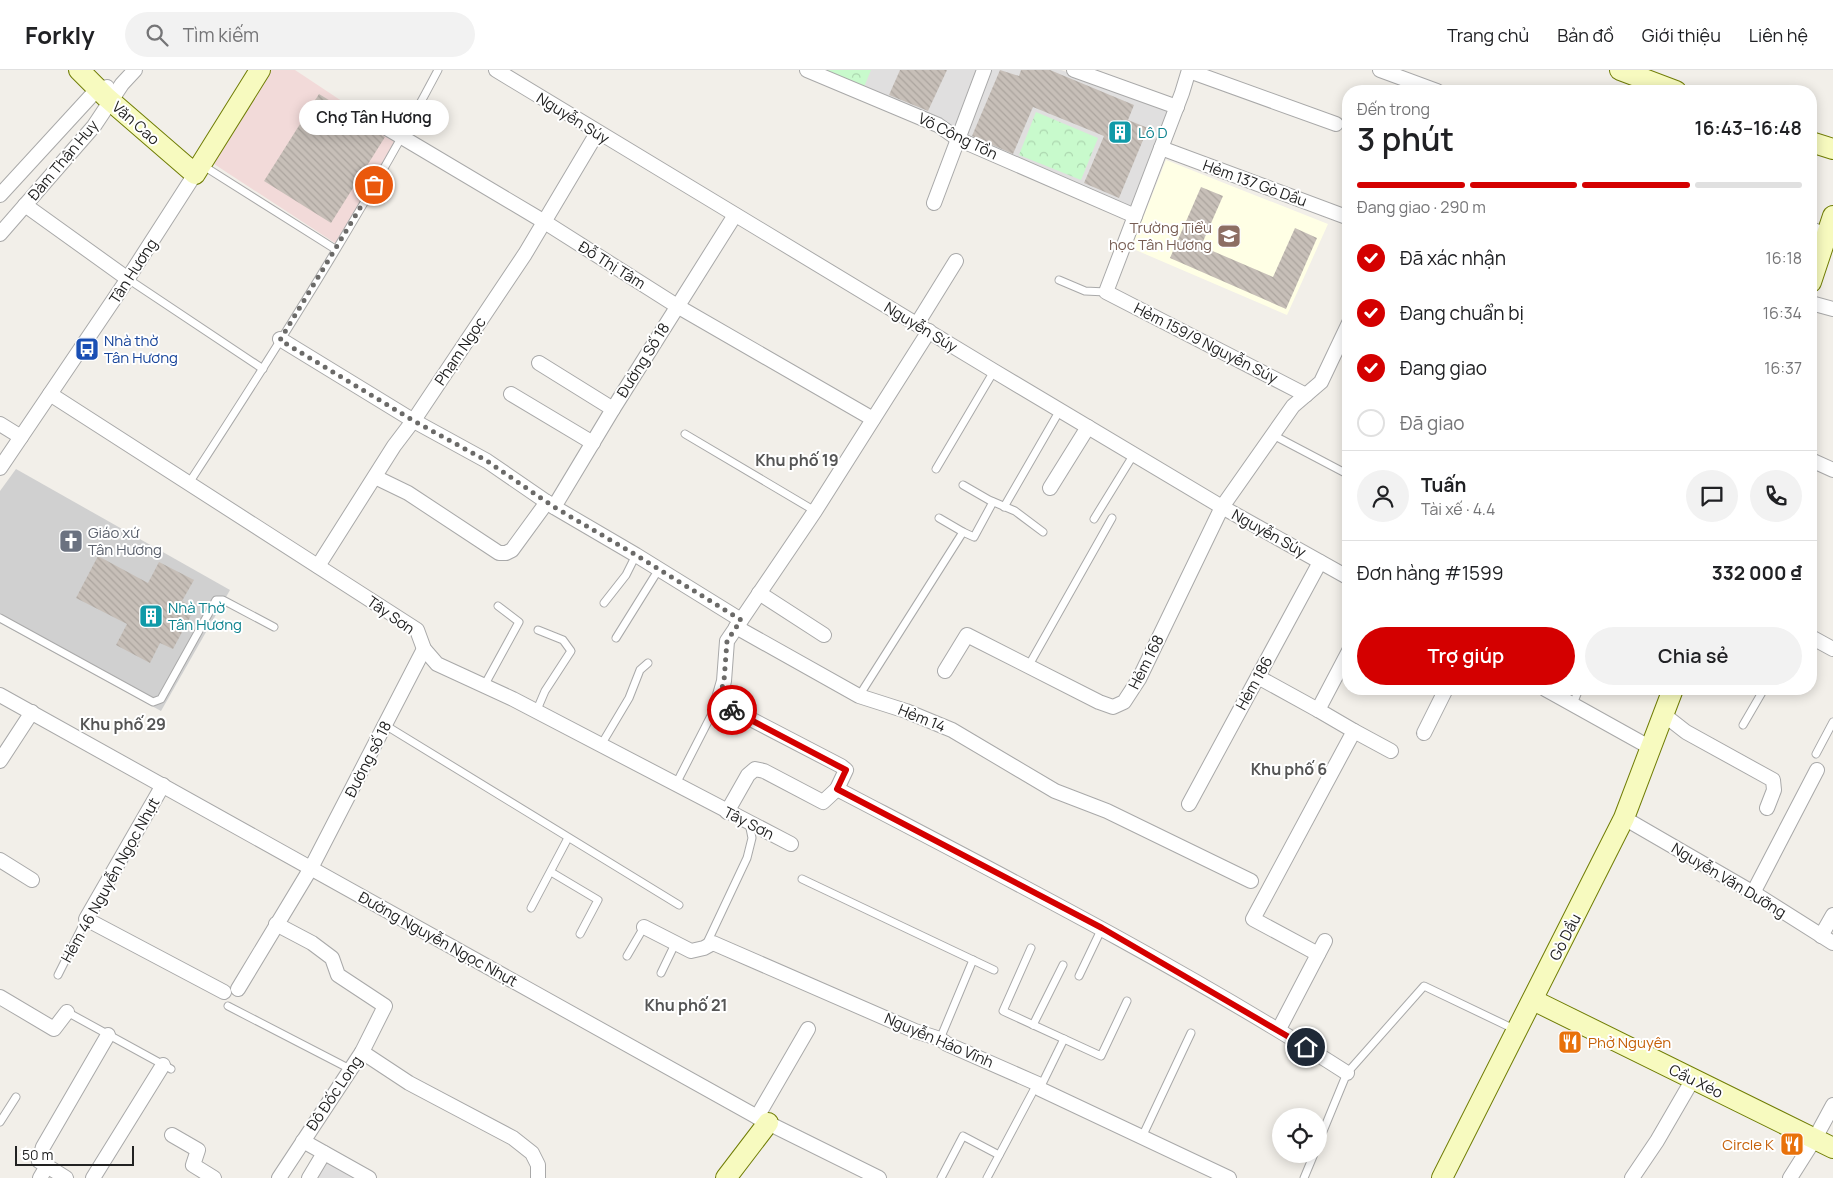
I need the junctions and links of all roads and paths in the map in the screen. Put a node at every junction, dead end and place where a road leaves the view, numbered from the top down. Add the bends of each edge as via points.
1 (79, 70) edge
2 (136, 70) edge
3 (260, 70) edge
4 (438, 70) edge
5 (496, 70) edge
6 (807, 70) edge
7 (984, 70) edge
8 (1074, 70) edge
9 (1189, 70) edge
10 (1380, 70) edge
11 (1620, 70) edge
12 (1408, 85) edge
13 (1660, 85) edge
14 (105, 95) junction
15 (1177, 107) junction
16 (353, 108) dead end
17 (1336, 124) dead end
18 (597, 133) junction
19 (403, 136) junction
20 (958, 139) junction
21 (1817, 144) edge
22 (1161, 148) junction
23 (1833, 149) edge
24 (198, 169) junction
25 (0, 195) edge
26 (934, 203) dead end
27 (25, 205) junction
28 (735, 215) junction
29 (1342, 215) edge
30 (1135, 216) junction
31 (1833, 216) edge
32 (543, 221) junction
33 (1819, 232) edge
34 (0, 234) edge
35 (1817, 244) edge
36 (335, 249) junction
37 (956, 261) dead end
38 (128, 278) junction
39 (1059, 280) dead end
40 (1106, 292) junction
41 (1817, 305) edge
42 (677, 306) junction
43 (1833, 309) edge
44 (923, 328) junction
45 (1342, 338) edge
46 (280, 340) junction
47 (539, 363) dead end
48 (263, 369) junction
49 (994, 371) junction
50 (50, 394) junction
51 (511, 394) dead end
52 (1306, 395) junction
53 (613, 409) junction
54 (1060, 410) junction
55 (873, 419) junction
56 (414, 421) junction
57 (0, 424) edge
58 (1088, 427) junction
59 (685, 434) dead end
60 (1273, 435) junction
61 (21, 437) junction
62 (593, 443) junction
63 (1134, 454) junction
64 (1817, 463) edge
65 (0, 468) edge
66 (936, 469) dead end
67 (1342, 470) edge
68 (1833, 470) edge
69 (375, 477) junction
70 (189, 483) junction
71 (963, 485) dead end
72 (1050, 488) dead end
73 (992, 502) junction
74 (551, 505) junction
75 (1222, 506) junction
76 (1004, 507) junction
77 (814, 511) junction
78 (939, 518) dead end
79 (1112, 518) dead end
80 (1094, 519) dead end
81 (963, 532) junction
82 (1043, 532) dead end
83 (636, 555) junction
84 (1320, 562) junction
85 (318, 566) junction
86 (659, 569) junction
87 (1342, 574) edge
88 (759, 593) junction
89 (604, 603) dead end
90 (498, 606) dead end
91 (0, 618) edge
92 (738, 624) junction
93 (274, 627) dead end
94 (538, 630) dead end
95 (824, 635) dead end
96 (616, 638) dead end
97 (1817, 640) edge
98 (424, 649) junction
99 (1833, 649) edge
100 (648, 663) dead end
101 (1029, 664) junction
102 (1342, 664) edge
103 (945, 671) dead end
104 (1258, 677) junction
105 (484, 686) junction
106 (0, 695) edge
107 (1443, 695) edge
108 (1556, 695) edge
109 (1577, 695) edge
110 (1671, 695) edge
111 (1760, 695) edge
112 (859, 696) junction
113 (718, 702) junction
114 (1573, 704) junction
115 (1318, 710) junction
116 (32, 712) junction
117 (536, 712) junction
118 (1663, 714) junction
119 (1833, 722) edge
120 (385, 725) junction
121 (1743, 725) dead end
122 (1354, 731) junction
123 (1424, 733) dead end
124 (601, 746) junction
125 (1651, 748) junction
126 (1391, 751) dead end
127 (1816, 754) dead end
128 (0, 761) edge
129 (1817, 770) dead end
130 (676, 784) junction
131 (162, 785) junction
132 (837, 789) junction
133 (1189, 804) dead end
134 (1767, 808) dead end
135 (727, 812) junction
136 (1624, 818) junction
137 (749, 823) junction
138 (568, 838) junction
139 (791, 844) dead end
140 (0, 860) edge
141 (311, 868) junction
142 (551, 872) junction
143 (802, 879) dead end
144 (32, 880) dead end
145 (1251, 881) dead end
146 (1753, 893) junction
147 (679, 905) dead end
148 (531, 908) dead end
149 (1833, 915) edge
150 (86, 919) junction
151 (276, 924) junction
152 (644, 928) joint
153 (1102, 928) junction
154 (580, 934) dead end
155 (1827, 939) edge
156 (1325, 941) dead end
157 (675, 944) junction
158 (704, 948) junction
159 (1031, 948) dead end
160 (1318, 954) junction
161 (627, 956) dead end
162 (973, 960) junction
163 (1063, 965) dead end
164 (994, 970) dead end
165 (661, 973) dead end
166 (58, 975) dead end
167 (1079, 976) dead end
168 (238, 989) joint
169 (224, 992) joint
170 (0, 998) edge
171 (1533, 1000) junction
172 (1128, 1001) dead end
173 (228, 1006) dead end
174 (67, 1012) joint
175 (1033, 1025) junction
176 (1279, 1029) junction
177 (808, 1030) dead end
178 (1517, 1031) junction
179 (1191, 1033) dead end
180 (108, 1035) junction
181 (940, 1039) junction
182 (1064, 1039) junction
183 (362, 1052) junction
184 (167, 1067) joint
185 (350, 1069) junction
186 (1347, 1073) junction
187 (1692, 1079) junction
188 (1039, 1086) junction
189 (16, 1097) dead end
190 (1833, 1104) edge
191 (762, 1120) junction
192 (0, 1122) edge
193 (1327, 1122) edge
194 (172, 1135) dead end
195 (1142, 1137) junction
196 (1814, 1140) junction
197 (303, 1141) junction
198 (1833, 1148) edge
199 (324, 1153) junction
200 (999, 1155) junction
201 (1310, 1163) edge
202 (44, 1172) edge
203 (66, 1178) edge
204 (93, 1178) edge
205 (214, 1178) edge
206 (279, 1178) edge
207 (309, 1178) edge
208 (369, 1178) edge
209 (538, 1178) edge
210 (726, 1178) edge
211 (879, 1178) edge
212 (941, 1178) edge
213 (987, 1178) edge
214 (1229, 1178) edge
215 (1304, 1178) edge
216 (1442, 1178) edge
217 (1632, 1178) edge
218 (1790, 1178) edge

1 - 14 street, Văn Cao
2 - 14 street, Đàm Thận Huy
3 - 24 street, Tân Hương
4 - 19 lane
5 - 18 street, Nguyễn Súy
6 - 20 street, Võ Công Tồn via 938,125
7 - 20 street
8 - 15 street
9 - 15 street
9 - 17 street
10 - 12 street
11 - 13 street
14 - 24 street, Văn Cao
14 - 25 street, Đàm Thận Huy
14 - 27 street, Đàm Thận Huy via 94,126
15 - 22 street
16 - 19 street, Đỗ Thị Tâm
18 - 28 street, Nguyễn Súy
18 - 32 street, Phạm Ngọc
19 - 32 street, Đỗ Thị Tâm
19 - 36 lane
20 - 26 street
20 - 30 street, Võ Công Tồn
21 - 23 street
22 - 29 street, Hẻm 137 Gò Dầu
22 - 30 street
24 - 36 lane
24 - 38 street, Tân Hương
27 - 34 street, Đàm Thận Huy
27 - 38 street
28 - 42 street, Đường Số 18
28 - 44 street, Nguyễn Súy
30 - 40 street
31 - 33 street
32 - 42 street, Đỗ Thị Tâm
32 - 56 street, Phạm Ngọc via 525,254
33 - 35 street
36 - 46 lane
37 - 44 street
38 - 48 lane
38 - 50 street, Tân Hương
39 - 40 lane via 1085,291
40 - 52 street, Hẻm 159/9 Nguyễn Súy
41 - 43 street
42 - 53 street, Đường Số 18
42 - 55 street, Đỗ Thị Tâm
44 - 49 street, Nguyễn Súy
44 - 55 street
45 - 52 street via 1321,382
46 - 48 lane
46 - 56 street, Hẻm 14
47 - 53 street
48 - 70 lane
49 - 54 street, Nguyễn Súy
49 - 66 lane
50 - 61 street, Tân Hương
50 - 70 street, Tây Sơn
51 - 62 street
52 - 60 street via 1293,406
53 - 62 street, Đường Số 18
54 - 58 street, Nguyễn Súy
54 - 76 lane
55 - 77 street
56 - 69 street, Phạm Ngọc
56 - 74 street, Hẻm 14 via 487,461
57 - 61 street
58 - 63 street, Nguyễn Súy
58 - 72 street
59 - 77 lane
60 - 67 lane
60 - 75 street
61 - 65 street, Tân Hương
62 - 74 street, Đường Số 18
63 - 75 street, Nguyễn Súy
63 - 80 lane
64 - 68 street
69 - 74 street, Đường Số 18 via 408,493 499,552 512,550
69 - 85 street, Phạm Ngọc
70 - 85 street, Tây Sơn
71 - 73 lane
73 - 76 lane
73 - 81 lane via 974,538
74 - 83 street, Hẻm 14
75 - 84 street, Nguyễn Súy
75 - 101 street, Hẻm 168 via 1139,679 1124,702 1113,707 1106,705
76 - 82 lane
77 - 88 street
78 - 81 lane
79 - 101 lane
81 - 112 lane
83 - 86 street, Hẻm 14
83 - 89 lane via 626,575
84 - 87 street, Nguyễn Súy
84 - 104 street, Hẻm 186
85 - 98 street, Tây Sơn via 418,630
86 - 92 street, Hẻm 14
86 - 96 lane
88 - 92 street
88 - 95 street
90 - 105 lane via 520,622
91 - 93 lane via 153,702 161,699 216,600 223,600
92 - 112 street, Hẻm 14
92 - 113 street via 727,641 724,681
94 - 117 lane via 563,640 571,651 545,691
97 - 99 street
98 - 105 street, Tây Sơn via 437,664
98 - 120 street, Đường số 18
100 - 124 lane via 640,670 629,698
101 - 103 street, Hẻm 168 via 967,635
102 - 115 street
104 - 115 street
104 - 133 street, Hẻm 186
105 - 117 street, Tây Sơn
106 - 116 street, Đường Nguyễn Ngọc Nhựt
107 - 123 street
108 - 114 street
109 - 114 lane
110 - 118 street, Gò Dầu
111 - 121 lane
112 - 145 street, Hẻm 14 via 952,730 1055,791 1107,811
113 - 130 lane
113 - 132 street via 841,766 846,770
114 - 125 street
115 - 122 street
116 - 128 street
116 - 131 street, Đường Nguyễn Ngọc Nhựt
117 - 124 street, Tây Sơn
118 - 125 street, Gò Dầu
118 - 134 street via 1686,732 1773,780 1774,790
119 - 127 lane
120 - 138 lane
120 - 141 street, Đường số 18
122 - 126 street
122 - 160 street via 1253,919
124 - 130 street, Tây Sơn
125 - 136 street, Gò Dầu
129 - 146 street
130 - 135 street, Tây Sơn
131 - 141 street, Đường Nguyễn Ngọc Nhựt
131 - 150 street, Hẻm 46 Nguyễn Ngọc Nhựt
132 - 135 street via 823,802 755,769 748,775
132 - 153 street
135 - 137 street, Tây Sơn
136 - 146 street, Nguyễn Văn Dưỡng
136 - 171 street, Gò Dầu
137 - 139 street, Tây Sơn
137 - 158 lane via 752,838 747,858
138 - 142 lane
138 - 147 lane
140 - 144 street
141 - 151 street, Đường số 18
141 - 191 street, Đường Nguyễn Ngọc Nhựt
142 - 148 lane
142 - 154 lane via 598,900
143 - 162 lane
146 - 155 street, Nguyễn Văn Dưỡng
149 - 155 street
150 - 166 lane, Hẻm 46 Nguyễn Ngọc Nhựt
150 - 169 street
151 - 168 street, Đường số 18
151 - 183 street, Đô Đốc Long via 332,958 338,974 385,1006
152 - 157 street, Nguyễn Háo Vĩnh
152 - 161 lane
153 - 167 lane
153 - 176 street
156 - 160 street
157 - 158 street, Nguyễn Háo Vĩnh via 691,951
157 - 165 lane
158 - 181 street, Nguyễn Háo Vĩnh via 713,943
159 - 175 lane via 1002,1011
160 - 176 street
162 - 164 lane
162 - 181 lane
163 - 175 lane
168 - 169 lane
170 - 174 street via 54,1029
171 - 178 street, Gò Dầu
171 - 187 street, Cầu Xéo
172 - 182 lane via 1101,1056
173 - 185 lane
174 - 180 lane
175 - 182 lane
176 - 186 street
177 - 191 street
178 - 186 lane via 1424,986
178 - 216 street, Gò Dầu
179 - 195 lane
180 - 184 lane
180 - 202 street via 44,1148 39,1161
181 - 188 street, Nguyễn Háo Vĩnh
182 - 188 lane
183 - 185 street, Đô Đốc Long
183 - 209 street via 409,1083 513,1138 532,1153 538,1164
184 - 204 street
185 - 197 street, Đô Đốc Long
186 - 193 lane
187 - 196 street, Cầu Xéo
187 - 217 street
188 - 195 street, Nguyễn Háo Vĩnh
188 - 200 lane
189 - 192 lane
190 - 196 street
191 - 210 street
191 - 211 street, Đường Nguyễn Ngọc Nhựt
194 - 205 street via 198,1150 193,1165
195 - 214 street, Nguyễn Háo Vĩnh
196 - 198 street, Cầu Xéo
196 - 218 street
197 - 199 street
197 - 206 street, Đô Đốc Long
199 - 207 street
199 - 208 street
200 - 212 lane via 963,1136
200 - 213 lane
201 - 215 lane
202 - 203 street

